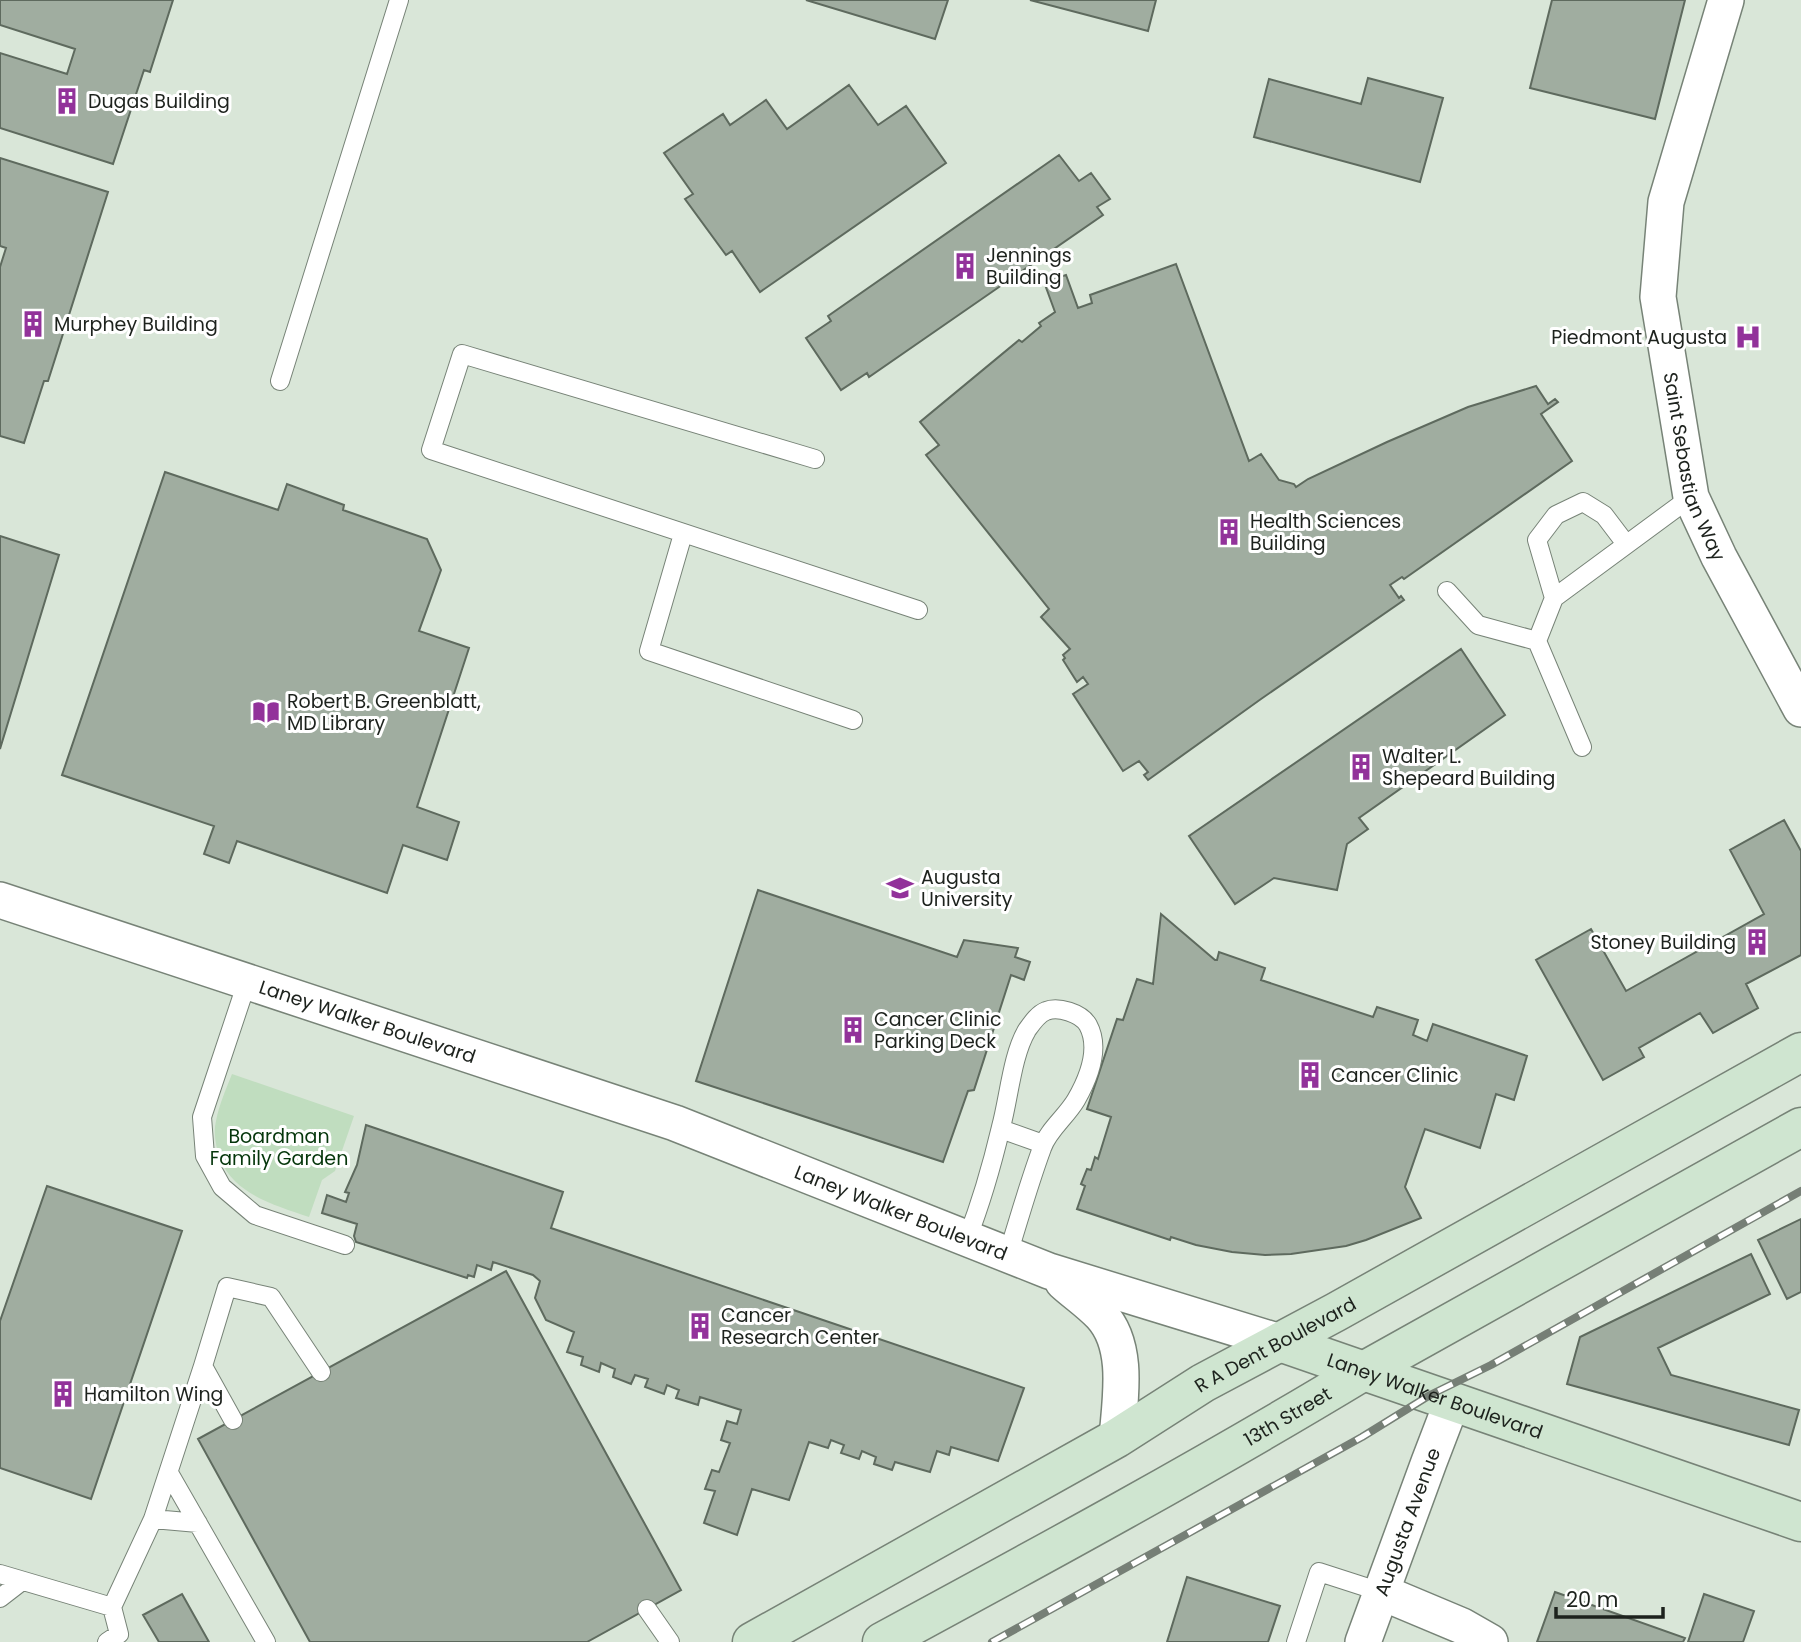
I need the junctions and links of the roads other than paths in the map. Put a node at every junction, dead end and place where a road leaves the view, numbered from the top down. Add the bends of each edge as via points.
1 (399, 0) edge
2 (1726, 0) edge
3 (280, 381) dead end
4 (815, 458) dead end
5 (1691, 497) junction
6 (683, 534) junction
7 (1626, 544) junction
8 (1447, 591) dead end
9 (1554, 598) junction
10 (918, 610) dead end
11 (1537, 641) junction
12 (1801, 709) edge
13 (853, 720) dead end
14 (1582, 747) dead end
15 (0, 900) edge
16 (247, 982) junction
17 (1801, 1052) edge
18 (1801, 1128) edge
19 (1001, 1129) junction
20 (1043, 1144) junction
21 (967, 1239) junction
22 (345, 1245) dead end
23 (1008, 1254) junction
24 (1049, 1271) junction
25 (1280, 1342) junction
26 (203, 1366) junction
27 (321, 1372) dead end
28 (1363, 1372) junction
29 (1452, 1402) junction
30 (233, 1420) dead end
31 (1116, 1438) junction
32 (169, 1473) junction
33 (153, 1520) junction
34 (1801, 1522) edge
35 (198, 1523) junction
36 (0, 1574) edge
37 (22, 1581) junction
38 (1381, 1592) junction
39 (0, 1598) edge
40 (112, 1607) junction
41 (648, 1609) dead end
42 (107, 1642) edge
43 (266, 1642) edge
44 (670, 1642) edge
45 (752, 1642) edge
46 (882, 1642) edge
47 (1296, 1642) edge
48 (1363, 1642) edge
49 (1490, 1642) edge

1 - 3 lane
2 - 5 street, Saint Sebastian Way via 1666,201 1658,297
4 - 6 lane via 462,354 431,450
5 - 7 lane
5 - 12 street, Saint Sebastian Way
6 - 10 lane
6 - 13 lane via 649,651
7 - 9 lane
7 - 9 lane via 1604,515 1583,502 1556,514 1537,540
8 - 11 lane via 1478,625
9 - 11 lane
11 - 14 lane
15 - 16 street, Laney Walker Boulevard
16 - 21 street, Laney Walker Boulevard via 675,1123
16 - 22 lane via 202,1116 205,1156 222,1187 255,1215
17 - 25 main road, R A Dent Boulevard
18 - 28 main road, 13th Street
19 - 20 lane
19 - 20 lane via 1026,1031 1047,1010 1068,1011 1087,1024 1094,1053 1075,1101
19 - 21 lane
20 - 23 lane
21 - 23 street, Laney Walker Boulevard
23 - 24 street, Laney Walker Boulevard
24 - 25 street, Laney Walker Boulevard
24 - 31 street via 1102,1315 1114,1336 1122,1380
25 - 28 main road, Laney Walker Boulevard
25 - 31 main road, R A Dent Boulevard via 1203,1383
26 - 27 lane via 227,1287 271,1297
26 - 30 lane
26 - 32 lane
28 - 29 main road, Laney Walker Boulevard
28 - 46 main road, 13th Street
29 - 34 main road, Laney Walker Boulevard
29 - 38 street, Augusta Avenue
31 - 45 main road, R A Dent Boulevard
32 - 33 lane
32 - 35 lane
33 - 35 lane
33 - 40 lane
35 - 43 lane
36 - 37 lane
37 - 39 lane
37 - 40 lane
38 - 47 lane via 1319,1572
38 - 48 street, Augusta Avenue
38 - 49 street
40 - 42 lane via 120,1634
41 - 44 lane

